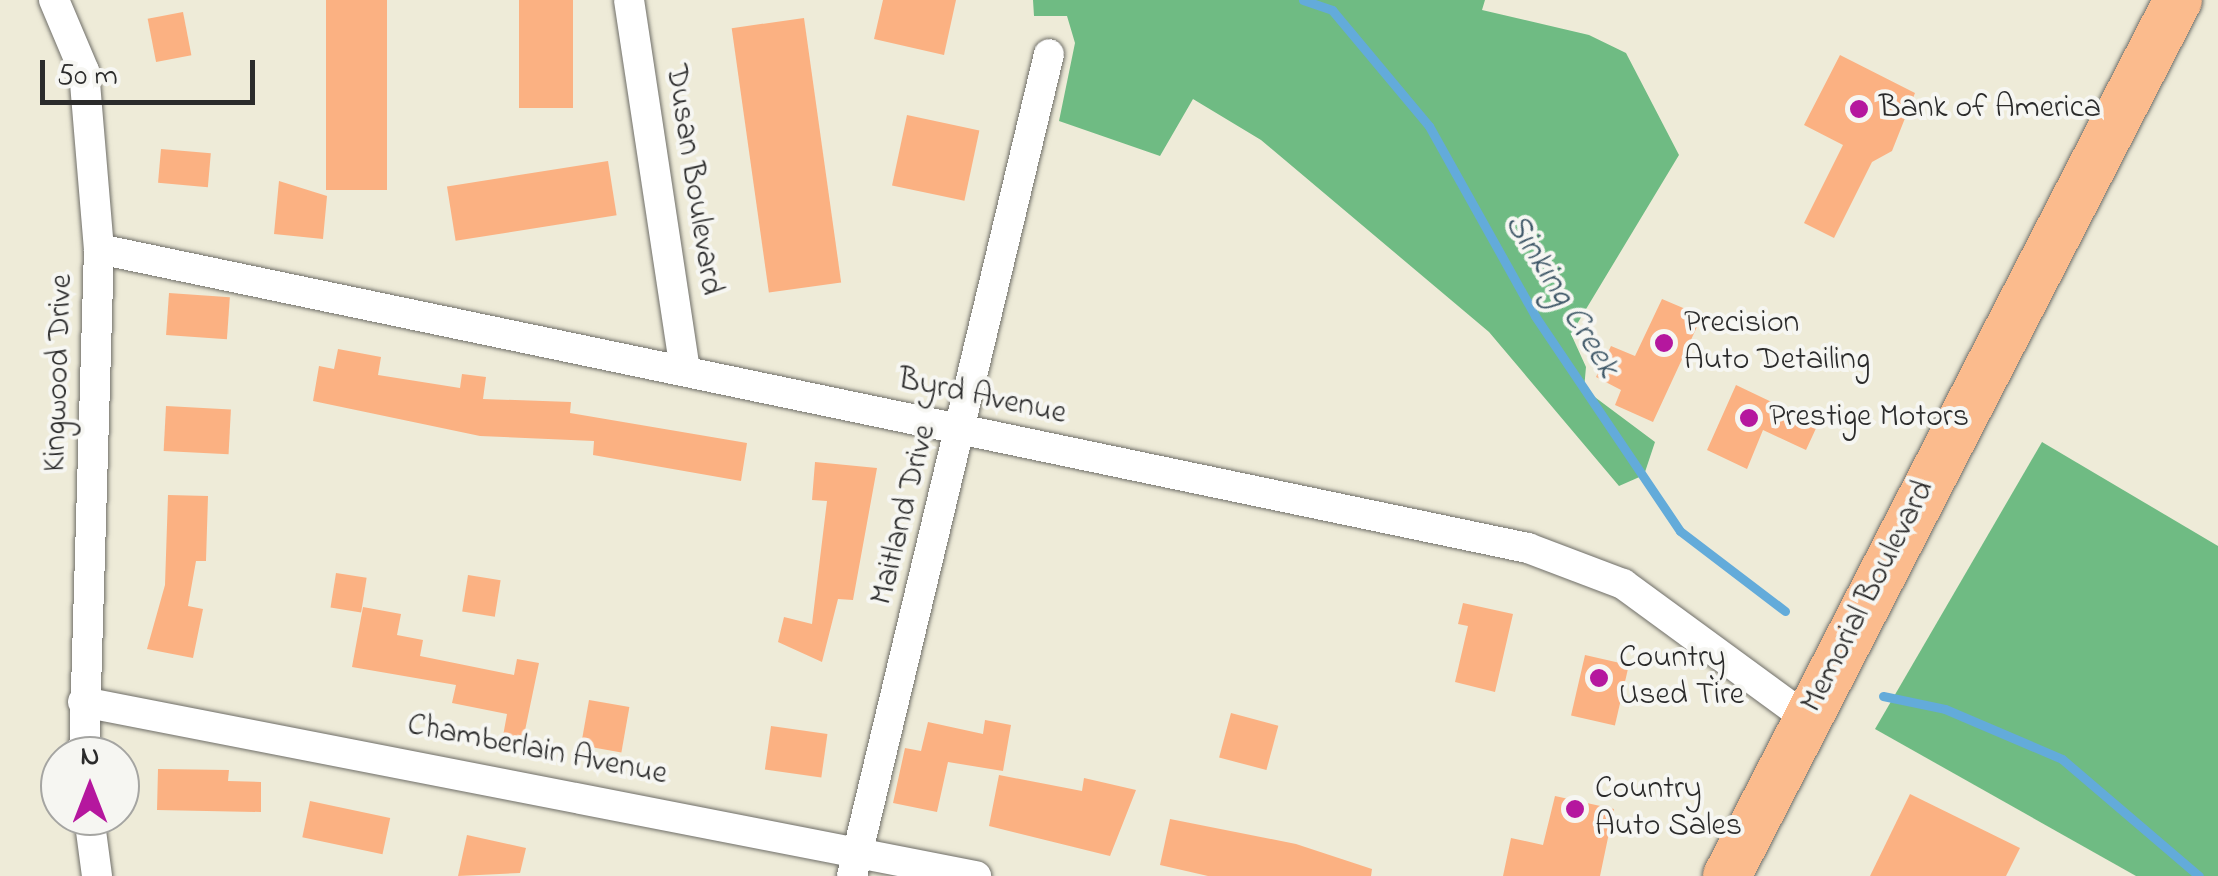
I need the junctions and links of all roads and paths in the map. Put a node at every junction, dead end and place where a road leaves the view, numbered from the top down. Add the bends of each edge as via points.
1 (54, 0) edge
2 (629, 0) edge
3 (2178, 0) edge
4 (1049, 54) dead end
5 (99, 250) junction
6 (685, 370) junction
7 (962, 430) junction
8 (82, 702) junction
9 (1806, 718) junction
10 (83, 736) edge
11 (91, 836) edge
12 (855, 861) edge
13 (97, 876) edge
14 (976, 876) edge
15 (1727, 876) edge

1 - 5 street, Kingwood Drive via 84,71
2 - 6 street, Dusan Boulevard
3 - 9 main road, Memorial Boulevard
4 - 7 street, Maitland Drive
5 - 6 street, Byrd Avenue
5 - 8 street, Kingwood Drive
6 - 7 street, Byrd Avenue
7 - 9 street, Byrd Avenue via 1528,548 1623,584
7 - 12 street, Maitland Drive
8 - 10 street, Kingwood Drive
8 - 12 street, Chamberlain Avenue
9 - 15 main road, Memorial Boulevard
11 - 13 street
12 - 14 street, Chamberlain Avenue

